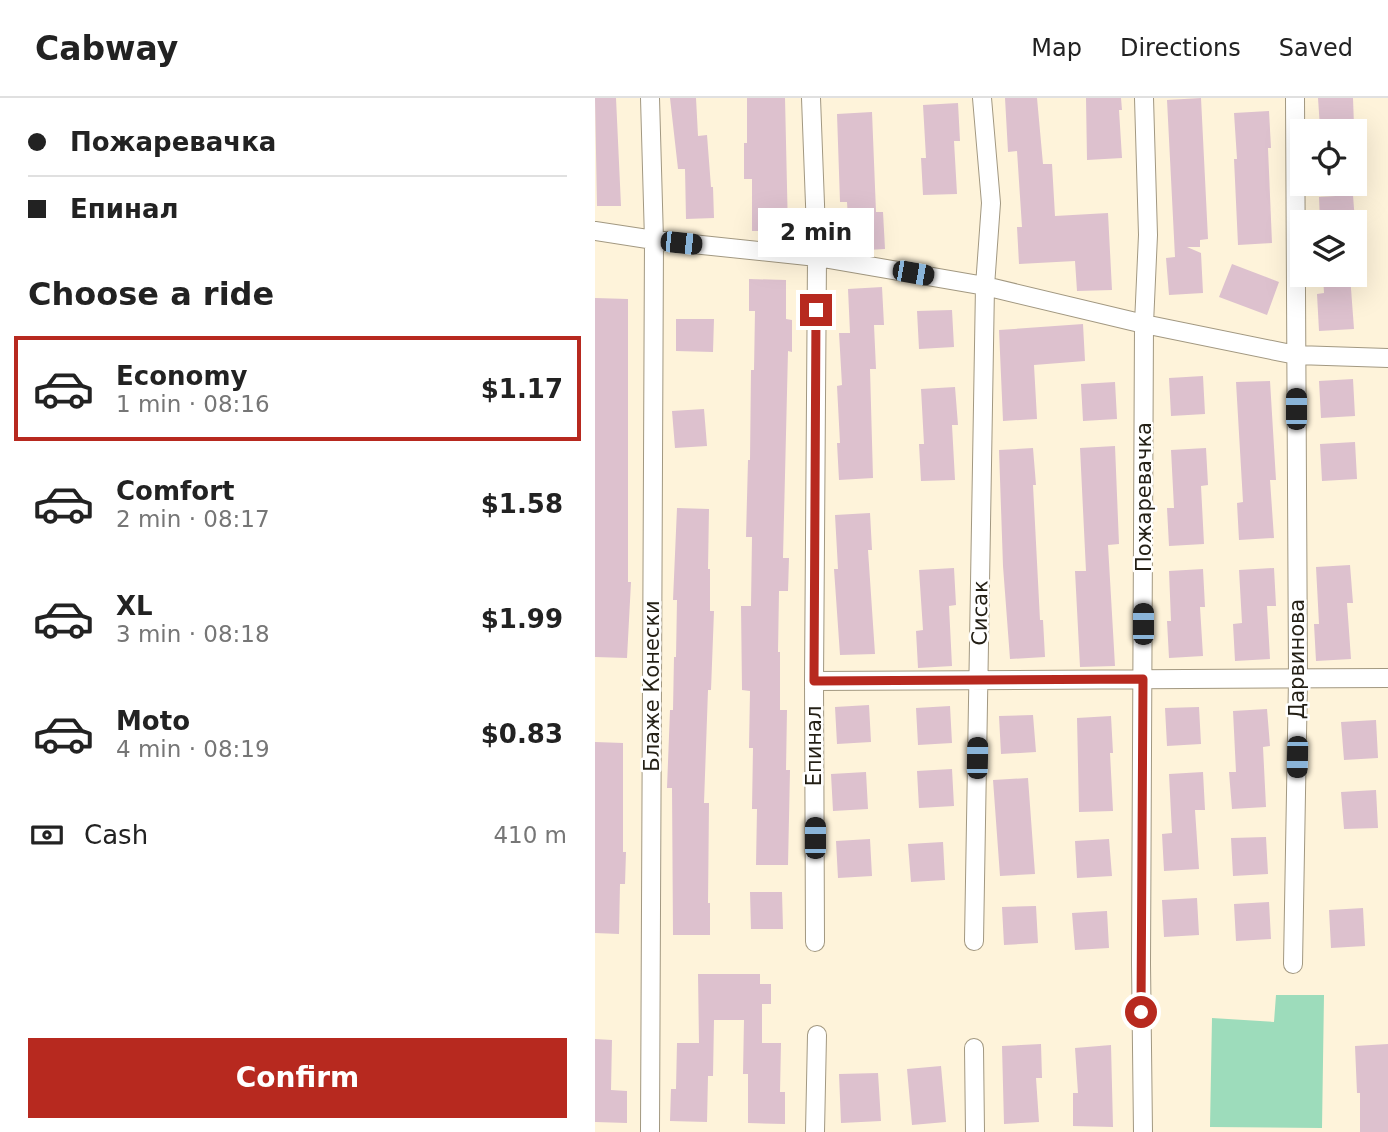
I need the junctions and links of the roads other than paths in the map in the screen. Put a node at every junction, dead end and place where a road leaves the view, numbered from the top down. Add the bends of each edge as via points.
1 (650, 98) edge
2 (811, 98) edge
3 (982, 98) edge
4 (1145, 98) edge
5 (1295, 98) edge
6 (595, 231) edge
7 (654, 240) junction
8 (817, 257) junction
9 (985, 286) junction
10 (1144, 324) junction
11 (1296, 355) junction
12 (1388, 358) edge
13 (1388, 678) edge
14 (1143, 679) junction
15 (1298, 679) junction
16 (979, 680) junction
17 (814, 681) junction
18 (974, 941) dead end
19 (815, 942) dead end
20 (1293, 964) dead end
21 (817, 1035) dead end
22 (974, 1048) dead end
23 (650, 1132) edge
24 (815, 1132) edge
25 (975, 1132) edge
26 (1143, 1132) edge

1 - 7 street, Блаже Конески
2 - 8 street, Епинал
3 - 9 street, Сисак via 991,202
4 - 10 street, Пожаревачка via 1148,236
5 - 11 street, Дарвинова
6 - 7 street
7 - 8 street
7 - 23 street, Блаже Конески
8 - 9 street
8 - 17 street, Епинал
9 - 10 street
9 - 16 street, Сисак
10 - 11 street
10 - 14 street, Пожаревачка
11 - 12 street
11 - 15 street, Дарвинова
13 - 15 street
14 - 15 street
14 - 16 street
14 - 26 street, Пожаревачка
15 - 20 street, Дарвинова
16 - 17 street
16 - 18 street, Сисак
17 - 19 street, Епинал
21 - 24 street
22 - 25 street

